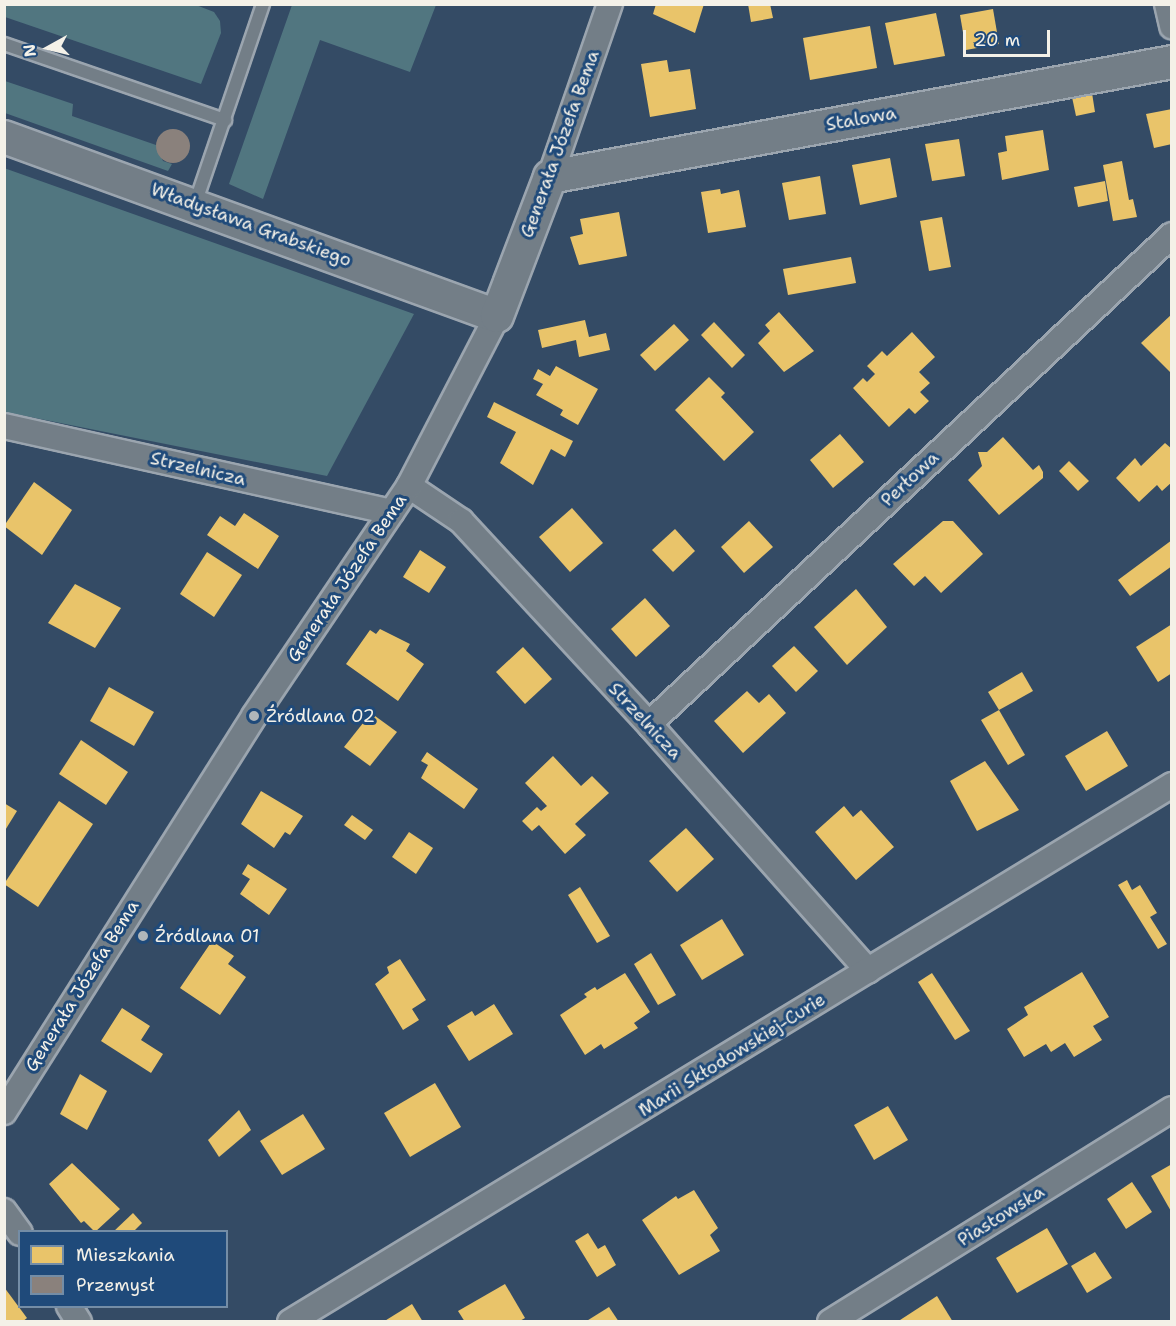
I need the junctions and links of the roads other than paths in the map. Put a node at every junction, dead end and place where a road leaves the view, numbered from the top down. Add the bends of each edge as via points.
1 (263, 4) edge
2 (610, 4) edge
3 (1167, 4) edge
4 (1172, 26) edge
5 (4, 44) edge
6 (1172, 62) edge
7 (225, 120) junction
8 (4, 137) edge
9 (550, 177) junction
10 (195, 204) junction
11 (1172, 235) edge
12 (496, 316) junction
13 (4, 426) edge
14 (410, 486) junction
15 (392, 512) junction
16 (649, 724) junction
17 (1172, 786) edge
18 (868, 971) junction
19 (1172, 1109) edge
20 (4, 1112) edge
21 (4, 1211) edge
22 (18, 1230) edge
23 (70, 1308) edge
24 (846, 1317) edge
25 (79, 1322) edge
26 (290, 1322) edge

1 - 7 lane
2 - 9 street, Generała Józefa Bema
3 - 4 street
5 - 7 lane
6 - 9 street, Stalowa
7 - 10 lane
8 - 10 street, Władysława Grabskiego
9 - 12 street, Generała Józefa Bema
10 - 12 street, Władysława Grabskiego
11 - 16 street, Perłowa
12 - 14 street, Generała Józefa Bema
13 - 15 street, Strzelnicza
14 - 15 street, Generała Józefa Bema
14 - 16 street, Strzelnicza via 461,521
15 - 20 street, Generała Józefa Bema via 254,716
16 - 18 street, Strzelnicza
17 - 18 street, Marii Skłodowskiej-Curie
18 - 26 street, Marii Skłodowskiej-Curie
19 - 24 street, Piastowska
21 - 22 street
23 - 25 street

